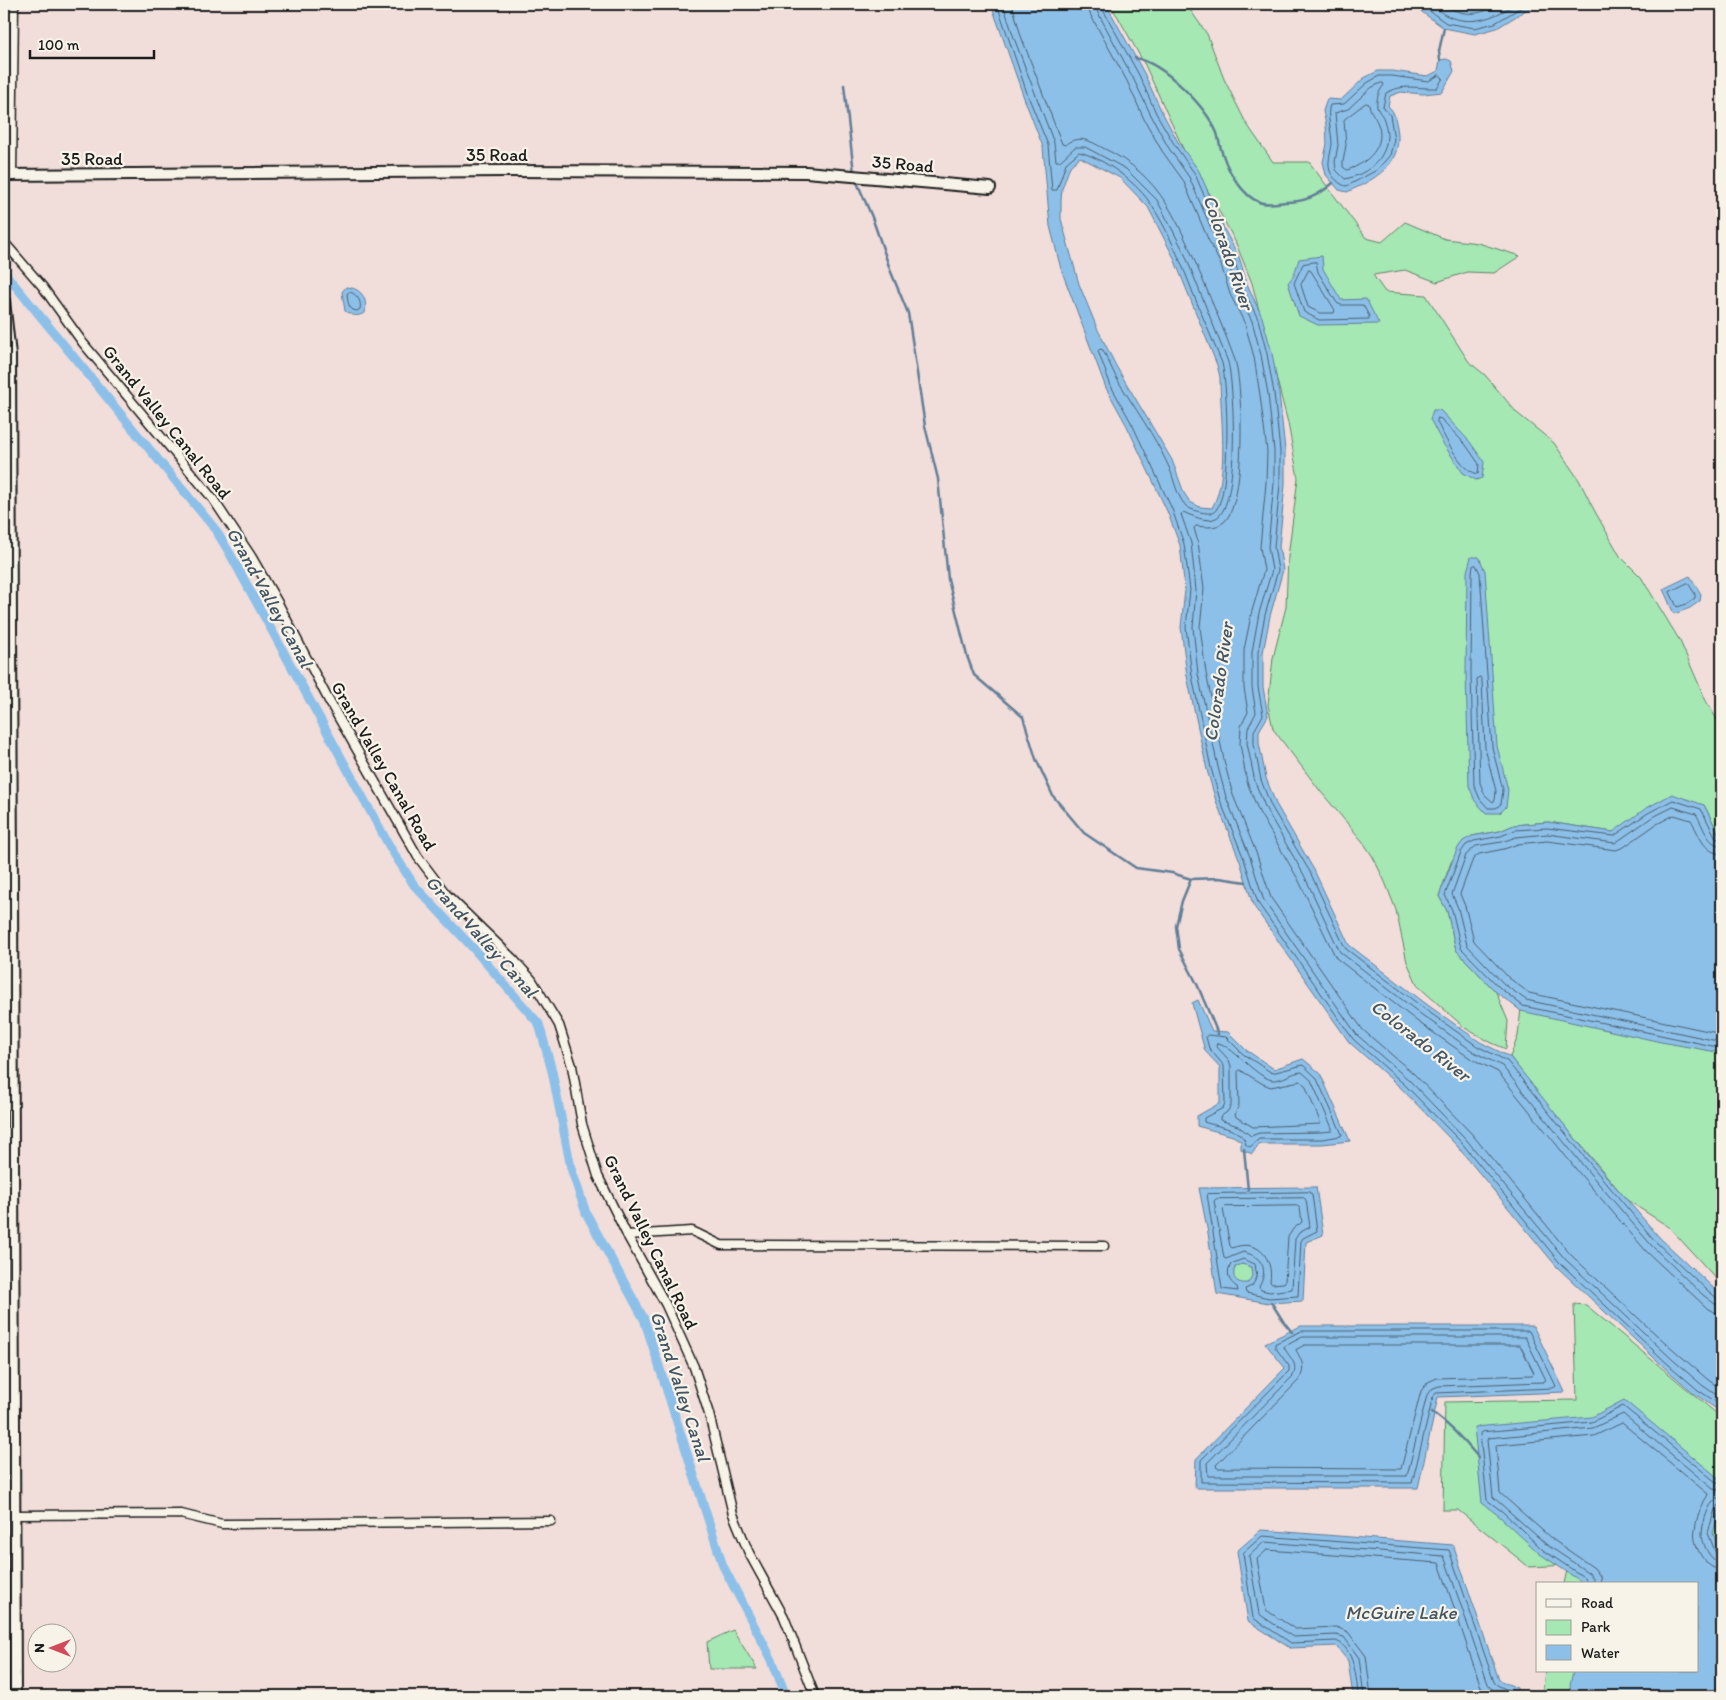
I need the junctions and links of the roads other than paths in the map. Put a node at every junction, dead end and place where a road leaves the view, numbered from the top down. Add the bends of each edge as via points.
1 (14, 4) edge
2 (8, 175) edge
3 (990, 188) dead end
4 (4, 242) edge
5 (4, 301) edge
6 (8, 1167) edge
7 (627, 1234) junction
8 (1104, 1246) dead end
9 (14, 1514) junction
10 (551, 1521) dead end
11 (15, 1696) edge
12 (814, 1696) edge

1 - 2 street
2 - 3 street, 35 Road via 806,172
4 - 7 street, Grand Valley Canal Road via 213,499 278,603 328,699 418,857 446,894 512,958 546,1001 559,1025 572,1066 582,1124 598,1176
5 - 6 street via 10,356
6 - 9 street
7 - 8 street via 692,1231 721,1245
7 - 12 street, Grand Valley Canal Road via 666,1305 694,1367 710,1414 734,1514 749,1553 784,1616
9 - 10 street via 182,1514 222,1524
9 - 11 street

